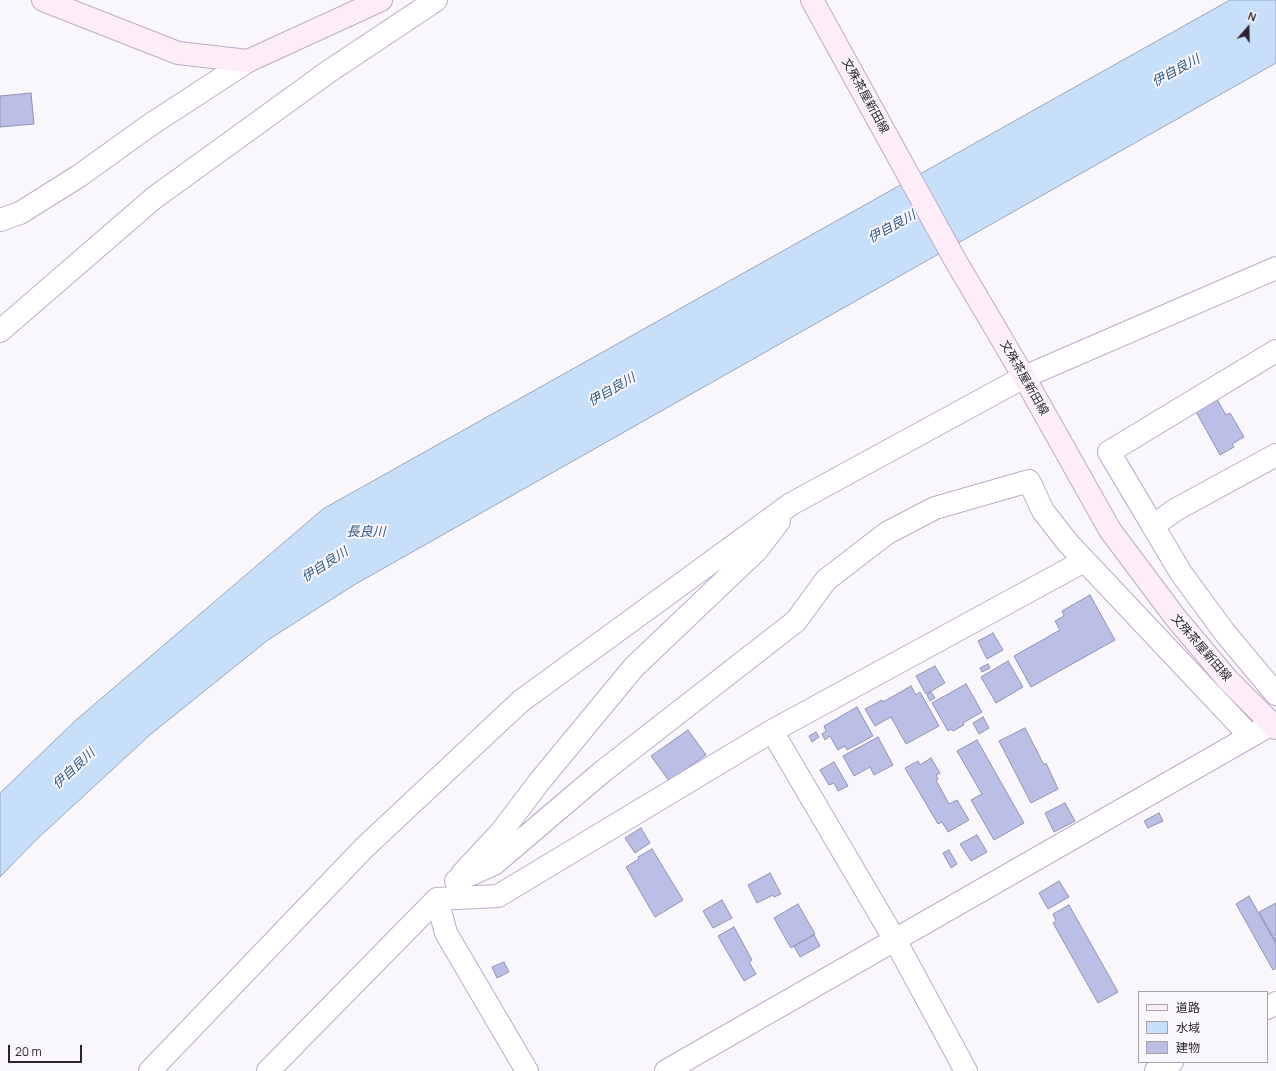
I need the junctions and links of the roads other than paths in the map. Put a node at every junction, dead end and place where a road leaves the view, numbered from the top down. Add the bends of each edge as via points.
1 (43, 0) edge
2 (381, 0) edge
3 (436, 0) edge
4 (812, 0) edge
5 (248, 61) junction
6 (0, 220) edge
7 (1276, 268) edge
8 (0, 332) edge
9 (1276, 351) edge
10 (1024, 377) junction
11 (1276, 454) edge
12 (791, 504) junction
13 (1153, 526) junction
14 (1084, 561) junction
15 (1276, 694) edge
16 (1274, 724) edge
17 (772, 732) junction
18 (1250, 736) junction
19 (456, 881) junction
20 (438, 899) junction
21 (895, 940) junction
22 (1170, 1063) edge
23 (150, 1071) edge
24 (268, 1071) edge
25 (527, 1071) edge
26 (666, 1071) edge
27 (966, 1071) edge
28 (1156, 1071) edge

1 - 5 main road via 178,53
2 - 5 main road
3 - 8 street via 328,72 154,198
4 - 10 main road, 文殊茶屋新田線 via 954,258
5 - 6 street via 150,125 79,176 20,213
7 - 10 street
9 - 13 street via 1109,452
10 - 12 street
10 - 16 main road, 文殊茶屋新田線 via 1110,530 1175,618 1228,680
11 - 13 street via 1175,510
12 - 19 street via 757,550 634,667 539,782 502,832
12 - 23 street via 520,702 365,847
13 - 15 street via 1181,573 1225,633
14 - 17 street
14 - 18 street
14 - 19 street via 1043,511 1029,481 935,508 887,533 826,580 796,621 602,772 494,864
16 - 18 street
17 - 20 street via 498,896
17 - 21 street
18 - 21 street
19 - 20 street
20 - 24 street
20 - 25 street via 446,933
21 - 26 street
21 - 27 street
22 - 28 street

